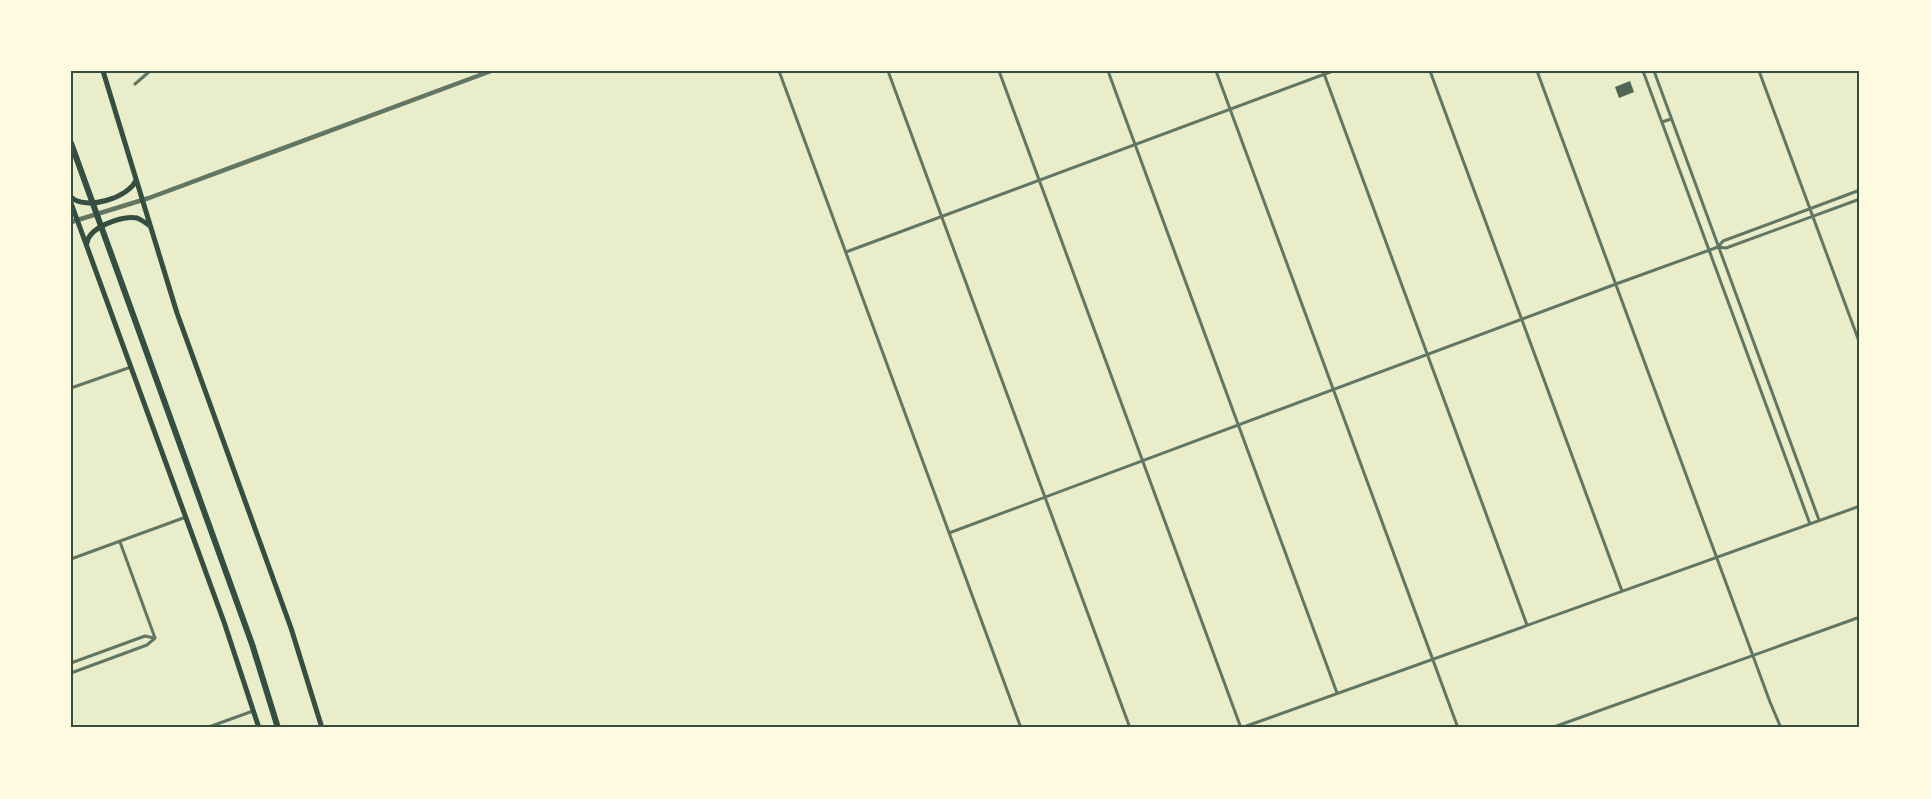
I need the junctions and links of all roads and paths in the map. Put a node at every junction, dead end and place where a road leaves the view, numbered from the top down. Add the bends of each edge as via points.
1 (103, 71) edge
2 (150, 71) edge
3 (474, 71) edge
4 (492, 71) edge
5 (780, 71) edge
6 (888, 71) edge
7 (999, 71) edge
8 (1108, 71) edge
9 (1216, 71) edge
10 (1333, 71) edge
11 (1430, 71) edge
12 (1537, 71) edge
13 (1643, 71) edge
14 (1654, 71) edge
15 (1759, 71) edge
16 (1324, 73) edge
17 (476, 77) junction
18 (135, 84) dead end
19 (1230, 109) junction
20 (1671, 119) junction
21 (1662, 122) junction
22 (71, 143) edge
23 (1135, 144) junction
24 (136, 179) junction
25 (1039, 180) junction
26 (1860, 190) edge
27 (71, 197) edge
28 (1860, 200) edge
29 (142, 201) junction
30 (71, 203) edge
31 (1810, 209) junction
32 (1812, 216) junction
33 (942, 217) junction
34 (78, 220) junction
35 (71, 222) edge
36 (150, 226) junction
37 (88, 246) junction
38 (1718, 248) junction
39 (1709, 251) junction
40 (846, 252) junction
41 (1616, 284) junction
42 (1522, 320) junction
43 (1860, 344) edge
44 (1427, 355) junction
45 (131, 367) junction
46 (71, 388) edge
47 (1332, 390) junction
48 (1770, 390) junction
49 (1762, 394) junction
50 (1238, 425) junction
51 (1142, 461) junction
52 (1045, 497) junction
53 (1860, 506) edge
54 (186, 517) junction
55 (1819, 520) junction
56 (1810, 524) junction
57 (949, 533) junction
58 (120, 542) junction
59 (1717, 557) junction
60 (71, 559) edge
61 (1622, 591) junction
62 (1860, 617) edge
63 (1527, 625) junction
64 (155, 638) junction
65 (1752, 655) junction
66 (1432, 659) junction
67 (71, 663) edge
68 (71, 672) edge
69 (1337, 693) junction
70 (254, 711) junction
71 (318, 727) edge
72 (206, 728) edge
73 (259, 728) edge
74 (278, 728) edge
75 (1021, 728) edge
76 (1130, 728) edge
77 (1241, 728) edge
78 (1458, 728) edge
79 (1551, 728) edge
80 (1781, 728) edge

1 - 24 main road
2 - 18 street
3 - 17 street
4 - 17 street
5 - 40 street
6 - 33 street
7 - 25 street
8 - 23 street
9 - 19 street
10 - 16 street
11 - 42 street
12 - 41 street
13 - 21 street
14 - 20 street
15 - 31 street
16 - 19 street
16 - 44 street
17 - 29 street
19 - 23 street
19 - 47 street
20 - 21 street
20 - 38 street
21 - 39 street
22 - 74 highway via 252,644
23 - 25 street
23 - 50 street
24 - 27 main road via 123,194 95,202 79,203
24 - 29 main road
25 - 33 street
25 - 51 street
26 - 31 street
28 - 32 street
29 - 34 street
29 - 36 main road
30 - 34 main road
31 - 32 street
31 - 38 street via 1723,241
32 - 38 street via 1726,248
32 - 43 street
33 - 40 street
33 - 52 street
34 - 35 street
34 - 37 main road
36 - 37 main road via 129,218 99,226 90,234
36 - 71 main road via 178,313 292,628 320,720
37 - 45 main road
38 - 39 street
38 - 48 street
39 - 41 street
39 - 49 street
40 - 57 street
41 - 42 street
41 - 59 street
42 - 44 street
42 - 61 street
44 - 47 street
44 - 63 street
45 - 46 street
45 - 54 main road
47 - 50 street
47 - 66 street
48 - 49 street
48 - 55 street
49 - 56 street
50 - 51 street
50 - 69 street
51 - 52 street
51 - 77 street
52 - 57 street
52 - 76 street
53 - 55 street
54 - 58 street
54 - 70 main road
55 - 56 street
56 - 59 street
57 - 75 street
58 - 60 street
58 - 64 street
59 - 61 street
59 - 65 street
61 - 63 street
62 - 65 street
63 - 66 street
64 - 67 street via 145,636
64 - 68 street via 147,645
65 - 79 street
65 - 80 street
66 - 69 street
66 - 78 street
69 - 77 street
70 - 72 street
70 - 73 main road

